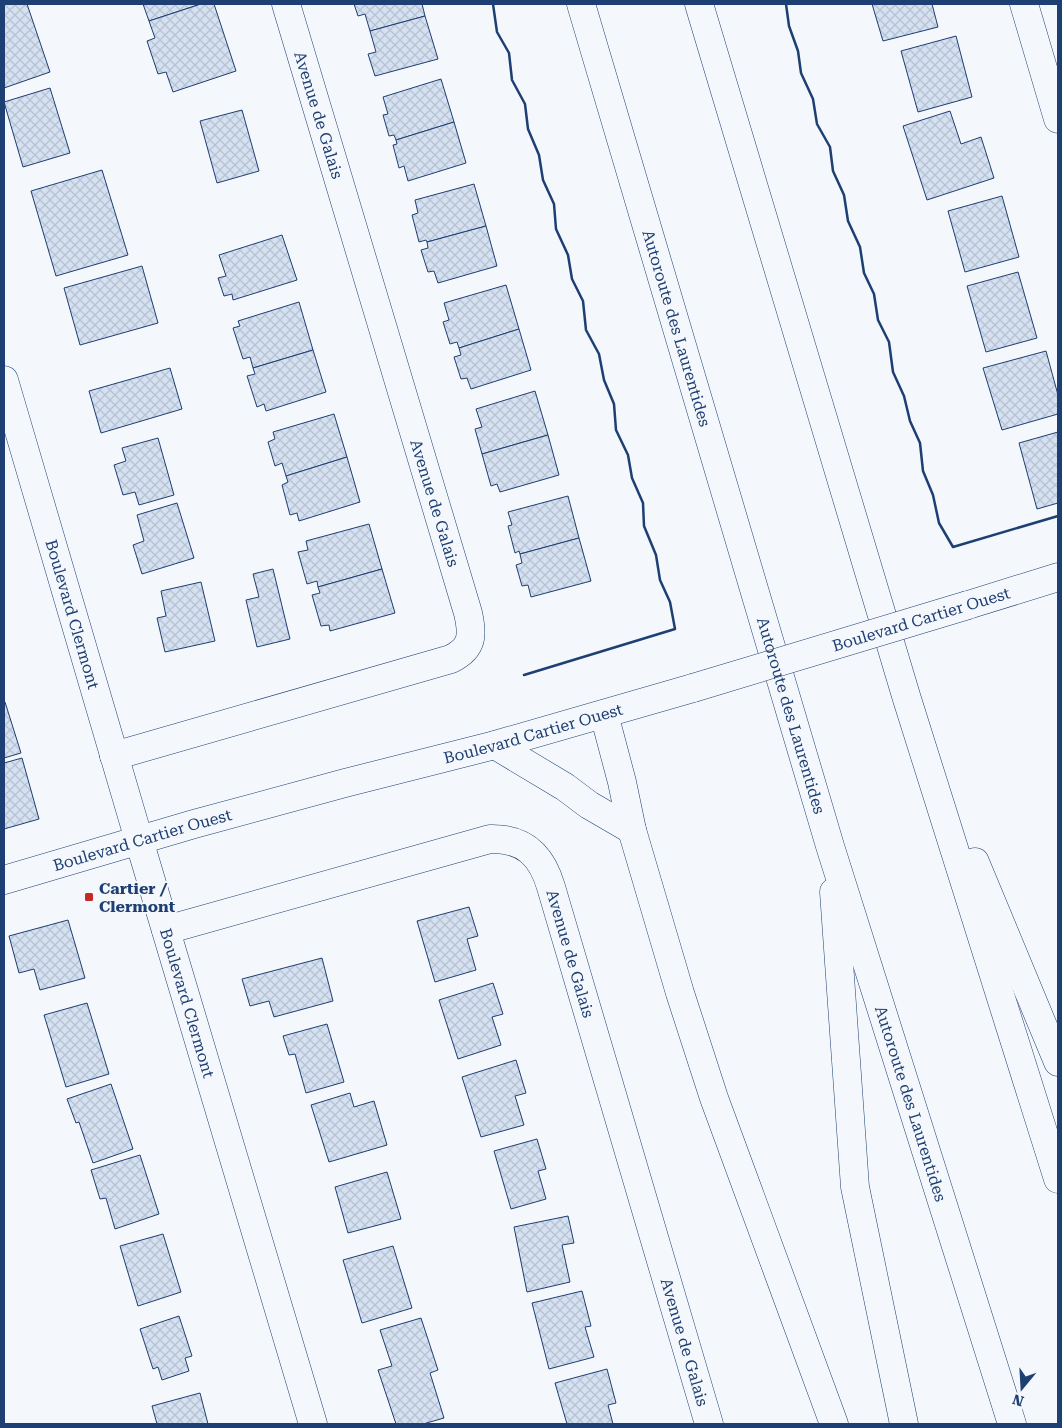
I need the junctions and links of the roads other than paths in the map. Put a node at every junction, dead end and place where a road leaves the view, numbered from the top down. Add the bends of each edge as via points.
1 (286, 4) edge
2 (581, 4) edge
3 (698, 4) edge
4 (1024, 4) edge
5 (1058, 119) edge
6 (4, 380) edge
7 (1058, 577) edge
8 (906, 699) junction
9 (604, 714) junction
10 (495, 745) junction
11 (114, 756) junction
12 (632, 830) junction
13 (139, 840) junction
14 (830, 846) junction
15 (4, 880) edge
16 (166, 930) junction
17 (1058, 1062) edge
18 (1058, 1179) edge
19 (313, 1424) edge
20 (709, 1424) edge
21 (834, 1424) edge
22 (904, 1424) edge
23 (1012, 1424) edge

1 - 11 main road, Avenue de Galais via 465,604 471,638 463,652 451,659
2 - 14 main road, Autoroute des Laurentides
3 - 8 main road
4 - 5 main road
6 - 11 main road, Boulevard Clermont
7 - 9 main road, Boulevard Cartier Ouest, bridge
8 - 17 main road
8 - 18 main road
9 - 10 main road, Boulevard Cartier Ouest
9 - 12 main road
10 - 12 main road
10 - 13 main road, Boulevard Cartier Ouest
11 - 13 main road, Boulevard Clermont
12 - 21 main road via 714,1098
13 - 15 main road, Boulevard Cartier Ouest
13 - 16 main road, Boulevard Clermont
14 - 22 main road via 855,1187
14 - 23 main road, Autoroute des Laurentides
16 - 19 main road, Boulevard Clermont
16 - 20 main road, Avenue de Galais via 490,840 508,840 537,856 551,887

